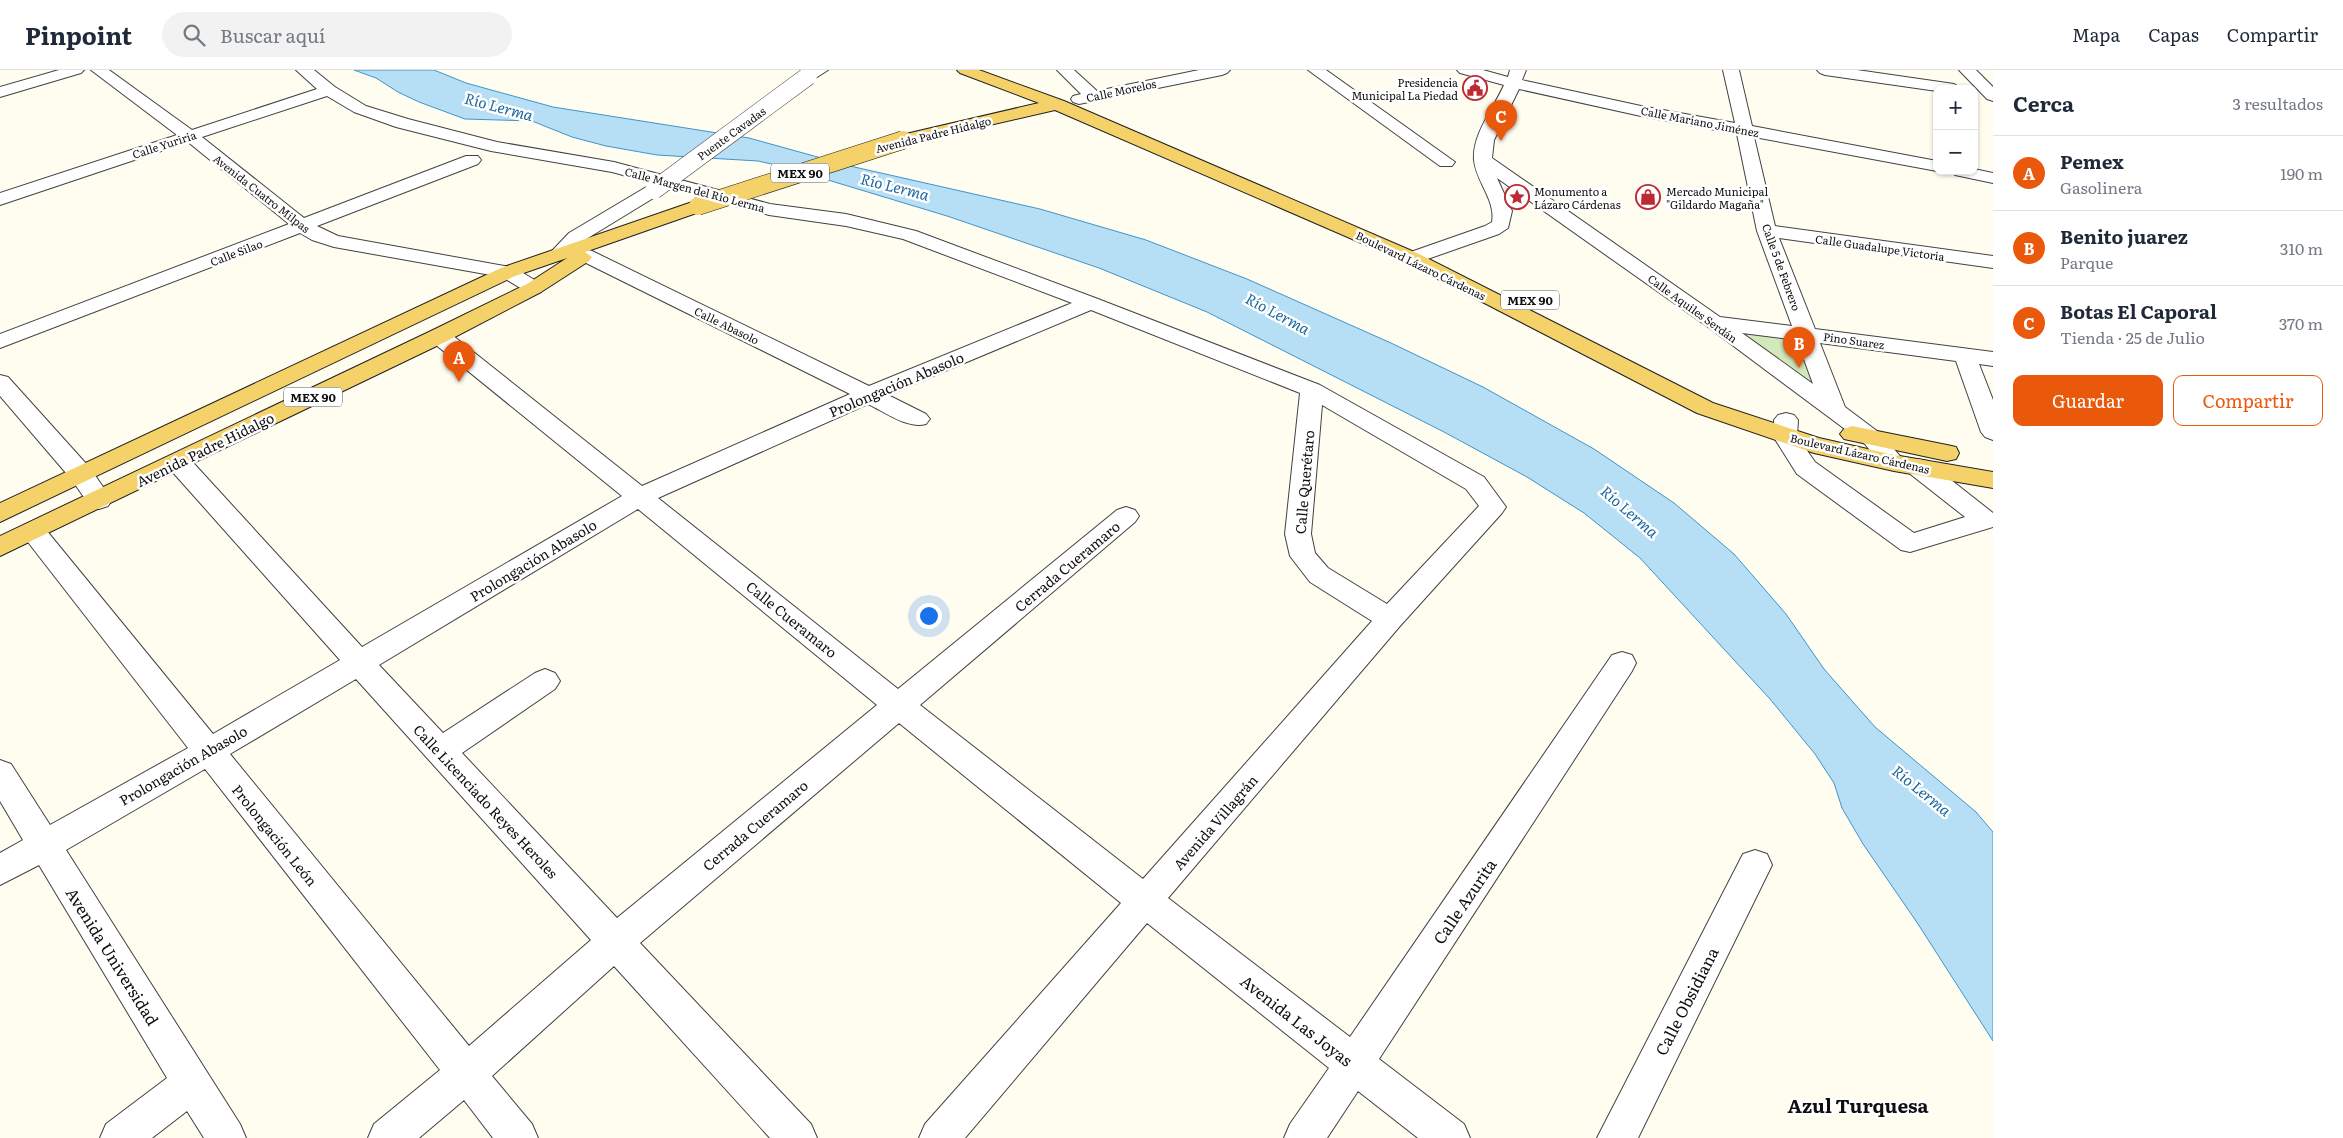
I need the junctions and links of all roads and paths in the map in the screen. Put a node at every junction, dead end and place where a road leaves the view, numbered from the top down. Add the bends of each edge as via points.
1 (76, 70) edge
2 (99, 70) edge
3 (304, 70) edge
4 (965, 70) edge
5 (999, 70) edge
6 (1065, 70) edge
7 (1222, 70) edge
8 (1316, 70) edge
9 (1465, 70) edge
10 (1731, 70) edge
11 (1825, 70) edge
12 (1967, 70) edge
13 (813, 72) edge
14 (1516, 77) edge
15 (1933, 86) edge
16 (329, 90) junction
17 (1020, 91) junction
18 (0, 92) edge
19 (1978, 93) edge
20 (1992, 95) edge
21 (1086, 97) junction
22 (1056, 104) junction
23 (1009, 115) junction
24 (975, 123) junction
25 (1102, 124) junction
26 (1744, 130) junction
27 (190, 136) junction
28 (472, 160) dead end
29 (1482, 160) junction
30 (1446, 162) dead end
31 (1933, 165) edge
32 (1978, 175) edge
33 (1993, 178) edge
34 (0, 199) edge
35 (1550, 206) junction
36 (1503, 211) junction
37 (304, 227) junction
38 (1767, 231) junction
39 (618, 234) junction
40 (1432, 250) junction
41 (560, 254) junction
42 (586, 255) junction
43 (1412, 258) junction
44 (1993, 262) edge
45 (508, 272) junction
46 (534, 288) junction
47 (1091, 303) junction
48 (1715, 323) junction
49 (1807, 334) junction
50 (439, 336) junction
51 (0, 342) edge
52 (1965, 355) junction
53 (1993, 359) edge
54 (0, 382) edge
55 (1312, 390) junction
56 (868, 395) junction
57 (1835, 412) junction
58 (918, 419) dead end
59 (1786, 428) junction
60 (1993, 432) edge
61 (1873, 439) junction
62 (178, 462) junction
63 (1993, 462) edge
64 (1906, 465) junction
65 (81, 474) junction
66 (1993, 480) edge
67 (641, 496) junction
68 (99, 500) junction
69 (0, 513) edge
70 (1126, 516) dead end
71 (33, 531) junction
72 (0, 546) edge
73 (1390, 619) junction
74 (1622, 663) dead end
75 (358, 664) junction
76 (545, 681) dead end
77 (899, 706) junction
78 (441, 751) junction
79 (208, 752) junction
80 (0, 774) edge
81 (43, 844) junction
82 (1755, 865) dead end
83 (0, 870) edge
84 (1145, 902) junction
85 (616, 941) junction
86 (1355, 1064) junction
87 (466, 1073) junction
88 (191, 1084) junction
89 (120, 1138) edge
90 (226, 1138) edge
91 (388, 1138) edge
92 (518, 1138) edge
93 (797, 1138) edge
94 (939, 1138) edge
95 (1304, 1138) edge
96 (1450, 1138) edge
97 (1617, 1138) edge

1 - 18 street
2 - 27 street, Avenida Cuatro Milpas
3 - 16 street, Calle Margen del Río Lerma
4 - 17 main road, Boulevard Lázaro Cárdenas
5 - 21 main road, Boulevard Lázaro Cárdenas
6 - 21 street
7 - 21 street, Calle Morelos
8 - 30 street
9 - 14 street, Calle Mariano Jiménez
10 - 26 street, Calle 5 de Febrero
11 - 15 street
12 - 20 street
13 - 41 street, Puente Cavadas, bridge via 654,190 576,237
14 - 26 street, Calle Mariano Jiménez
14 - 29 street via 1484,145
16 - 27 street, Calle Yuriria
16 - 47 street, Calle Margen del Río Lerma via 360,108 394,120 497,147 614,167 769,209 846,220 909,235
17 - 22 main road, Boulevard Lázaro Cárdenas
17 - 23 main road via 1022,101
19 - 20 street
21 - 22 main road, Avenida Padre Hidalgo / MEX 90
21 - 40 main road, Boulevard Lázaro Cárdenas / MEX 90
22 - 23 main road, Avenida Padre Hidalgo / MEX 90
22 - 25 main road, Boulevard Lázaro Cárdenas / MEX 90
23 - 24 main road, Avenida Padre Hidalgo / MEX 90
24 - 25 main road, MEX 90 via 1046,118
24 - 39 main road, Avenida Padre Hidalgo / MEX 90, bridge via 902,140
25 - 43 main road, Boulevard Lázaro Cárdenas / MEX 90
26 - 31 street, Calle Mariano Jiménez
26 - 38 street, Calle 5 de Febrero
27 - 34 street, Calle Yuriria
27 - 37 street, Avenida Cuatro Milpas
28 - 37 street, Calle Silao
29 - 35 street, Calle Aquiles Serdán
29 - 36 street
32 - 33 street
35 - 36 street
35 - 48 street, Calle Aquiles Serdán
36 - 40 street via 1501,224 1492,230
37 - 45 street, Avenida Cuatro Milpas via 334,241
37 - 51 street, Calle Silao
38 - 44 street, Calle Guadalupe Victoria
38 - 49 street, Calle 5 de Febrero
39 - 41 main road, Avenida Padre Hidalgo / MEX 90
39 - 42 main road, Avenida Padre Hidalgo / MEX 90
40 - 43 street
40 - 59 main road, Boulevard Lázaro Cárdenas / MEX 90
41 - 45 main road, Avenida Padre Hidalgo / MEX 90
42 - 46 main road, Avenida Padre Hidalgo / MEX 90
42 - 56 street, Calle Abasolo
43 - 59 main road, Boulevard Lázaro Cárdenas / MEX 90 via 1705,408
45 - 46 street, Avenida Cuatro Milpas
45 - 65 main road, Avenida Padre Hidalgo / MEX 90
46 - 50 main road, Avenida Padre Hidalgo / MEX 90
47 - 55 street
47 - 56 street, Prolongación Abasolo
48 - 49 street, Pino Suarez
48 - 57 street, Calle Aquiles Serdán
49 - 52 street, Pino Suarez
49 - 57 street, Calle 5 de Febrero
50 - 62 main road, Avenida Padre Hidalgo / MEX 90
50 - 67 street, Calle Cueramaro
52 - 53 street, Pino Suarez
52 - 60 street
54 - 65 street
55 - 73 street, Calle Querétaro via 1298,534 1303,556 1319,575
55 - 73 street, Avenida Villagrán via 1475,484 1493,507
56 - 58 street, Calle Abasolo
56 - 67 street, Prolongación Abasolo
57 - 61 street
59 - 61 main road, Boulevard Lázaro Cárdenas / MEX 90
59 - 64 main road, Boulevard Lázaro Cárdenas / MEX 90 via 1814,445
59 - 64 street via 1806,468 1910,543 1985,520
61 - 63 main road, Boulevard Lázaro Cárdenas / MEX 90
61 - 64 street
62 - 68 main road, Avenida Padre Hidalgo / MEX 90
62 - 75 street, Calle Licenciado Reyes Heroles
64 - 66 main road, Boulevard Lázaro Cárdenas / MEX 90
65 - 68 street
65 - 69 main road, Avenida Padre Hidalgo / MEX 90
67 - 75 street, Prolongación Abasolo
67 - 77 street, Calle Cueramaro
68 - 71 main road, Avenida Padre Hidalgo / MEX 90
70 - 77 street, Cerrada Cueramaro
71 - 72 main road, Avenida Padre Hidalgo / MEX 90
71 - 79 street, Prolongación León
73 - 84 street, Avenida Villagrán
74 - 86 street, Calle Azurita
75 - 78 street, Calle Licenciado Reyes Heroles
75 - 79 street, Prolongación Abasolo
76 - 78 street
77 - 84 street, Calle Cueramaro
77 - 85 street, Cerrada Cueramaro
78 - 85 street, Calle Licenciado Reyes Heroles
79 - 81 street, Prolongación Abasolo
79 - 87 street, Prolongación León
80 - 81 street, Avenida Universidad
81 - 83 street, Prolongación Abasolo
81 - 88 street, Avenida Universidad
82 - 97 street, Calle Obsidiana
84 - 86 street, Avenida Las Joyas
84 - 94 street, Avenida Villagrán
85 - 87 street, Cerrada Cueramaro
85 - 93 street, Calle Licenciado Reyes Heroles
86 - 95 street, Calle Azurita
86 - 96 street, Avenida Las Joyas
87 - 91 street, Cerrada Cueramaro
87 - 92 street, Prolongación León
88 - 89 street
88 - 90 street, Avenida Universidad

